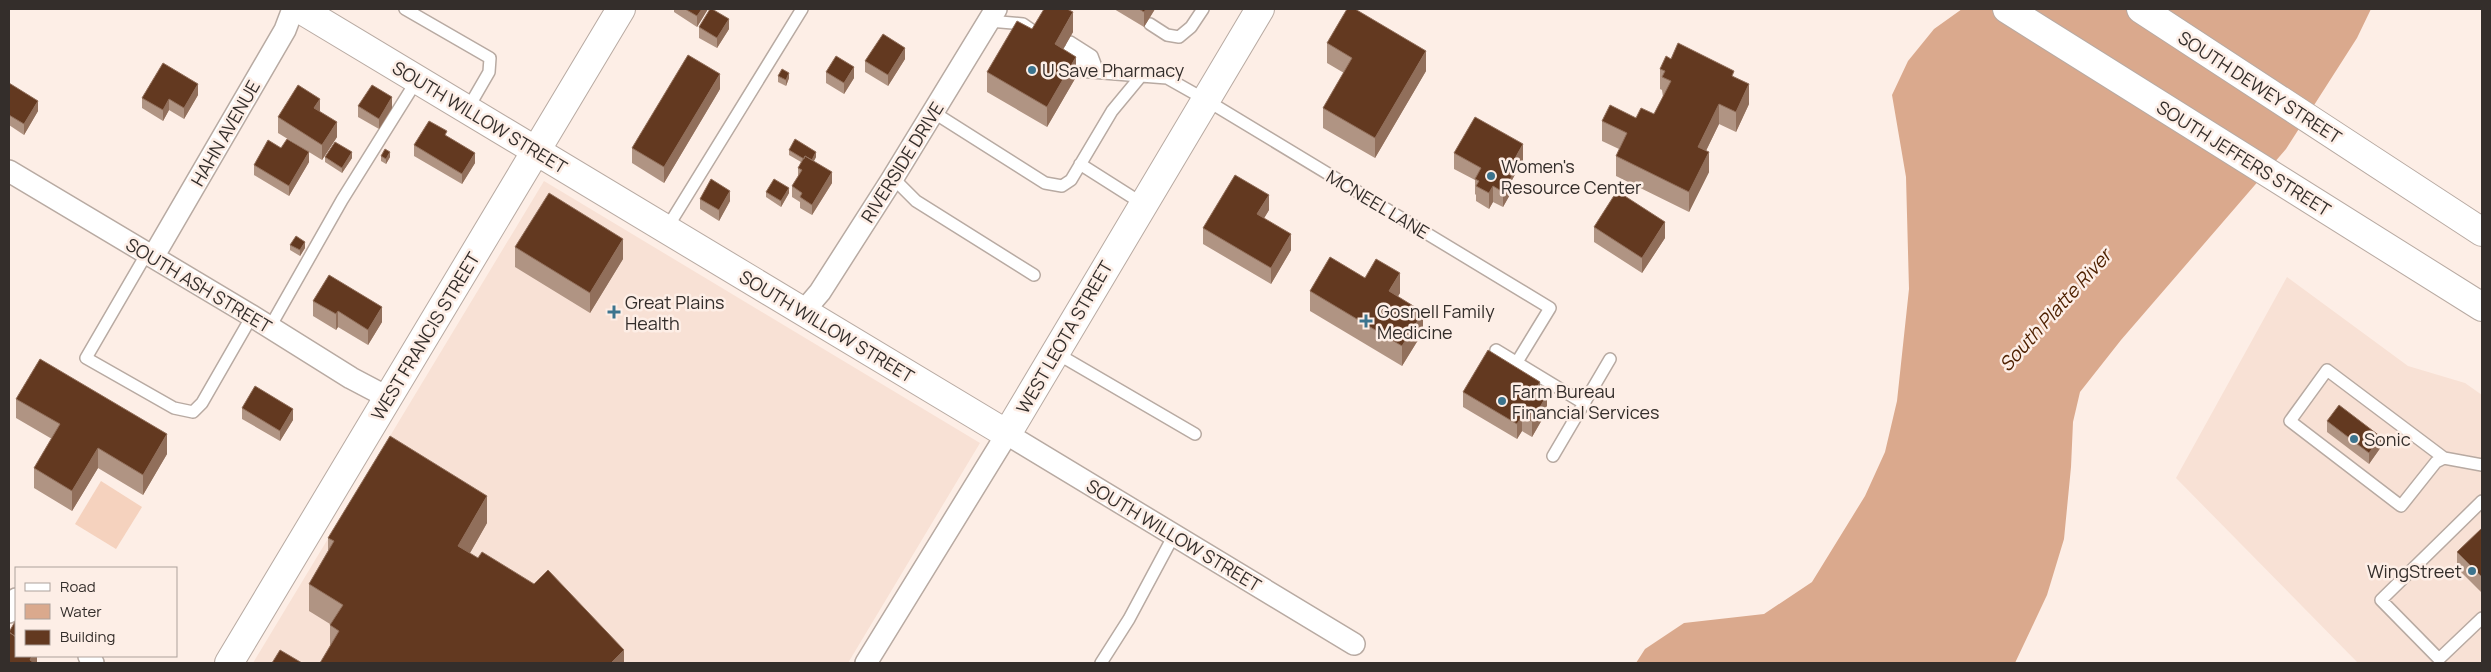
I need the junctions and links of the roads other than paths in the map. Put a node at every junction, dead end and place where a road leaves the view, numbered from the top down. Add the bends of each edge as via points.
1 (294, 9) edge
2 (300, 9) edge
3 (406, 9) edge
4 (621, 9) edge
5 (802, 9) edge
6 (1203, 9) edge
7 (1260, 9) edge
8 (2007, 9) edge
9 (2141, 9) edge
10 (992, 15) edge
11 (1150, 24) dead end
12 (1098, 72) junction
13 (1142, 76) junction
14 (417, 80) junction
15 (1206, 100) junction
16 (467, 110) junction
17 (933, 112) junction
18 (536, 150) junction
19 (1080, 164) junction
20 (9, 171) edge
21 (892, 178) junction
22 (1143, 204) junction
23 (667, 228) junction
24 (2482, 232) edge
25 (150, 255) junction
26 (1034, 275) dead end
27 (2482, 307) edge
28 (804, 312) junction
29 (252, 316) junction
30 (270, 328) junction
31 (1496, 350) dead end
32 (1054, 352) junction
33 (1610, 360) dead end
34 (1517, 362) junction
35 (389, 398) junction
36 (1585, 404) junction
37 (1007, 434) junction
38 (1195, 434) dead end
39 (1553, 456) dead end
40 (2444, 458) junction
41 (2482, 465) edge
42 (2482, 501) edge
43 (1174, 535) junction
44 (15, 603) edge
45 (2482, 618) edge
46 (10, 623) edge
47 (1354, 644) dead end
48 (1105, 661) edge
49 (229, 663) edge
50 (866, 663) edge

1 - 25 street, HAHN AVENUE via 285,30
2 - 14 main road, SOUTH WILLOW STREET
3 - 16 lane via 490,58 489,72
4 - 18 main road, WEST FRANCIS STREET
5 - 23 lane
6 - 11 lane via 1191,27 1178,38
7 - 15 main road, WEST LEOTA STREET
8 - 27 main road, SOUTH JEFFERS STREET
9 - 24 main road, SOUTH DEWEY STREET
10 - 10 lane via 1038,34 1023,24
10 - 17 street, RIVERSIDE DRIVE
12 - 12 lane, MCNEEL LANE via 1078,72 1065,51 1092,56
12 - 13 lane, MCNEEL LANE
13 - 15 lane, MCNEEL LANE via 1167,78
13 - 19 lane via 1112,111
14 - 16 main road, SOUTH WILLOW STREET
14 - 30 lane via 342,200
15 - 22 main road, WEST LEOTA STREET
15 - 34 lane, MCNEEL LANE via 1550,308
16 - 18 main road, SOUTH WILLOW STREET
17 - 19 lane via 1045,183 1062,186 1071,180
17 - 21 street, RIVERSIDE DRIVE
18 - 23 main road, SOUTH WILLOW STREET
18 - 35 main road, WEST FRANCIS STREET
19 - 22 lane
20 - 25 street, SOUTH ASH STREET
21 - 26 lane via 916,201
21 - 28 street, RIVERSIDE DRIVE
22 - 32 main road, WEST LEOTA STREET
23 - 28 main road, SOUTH WILLOW STREET
25 - 29 street, SOUTH ASH STREET
25 - 29 lane via 86,358 174,408 193,412
28 - 37 main road, SOUTH WILLOW STREET
29 - 30 street, SOUTH ASH STREET
30 - 35 street, SOUTH ASH STREET
31 - 34 lane
32 - 37 main road, WEST LEOTA STREET
32 - 38 lane
33 - 36 lane
34 - 36 lane
35 - 49 main road, WEST FRANCIS STREET
36 - 39 lane
37 - 43 street, SOUTH WILLOW STREET
37 - 50 street, WEST LEOTA STREET
40 - 40 lane via 2327,370 2290,421 2401,506 2436,462
40 - 41 lane
42 - 45 lane via 2382,600 2439,659
43 - 47 street, SOUTH WILLOW STREET
43 - 48 lane
44 - 46 street

